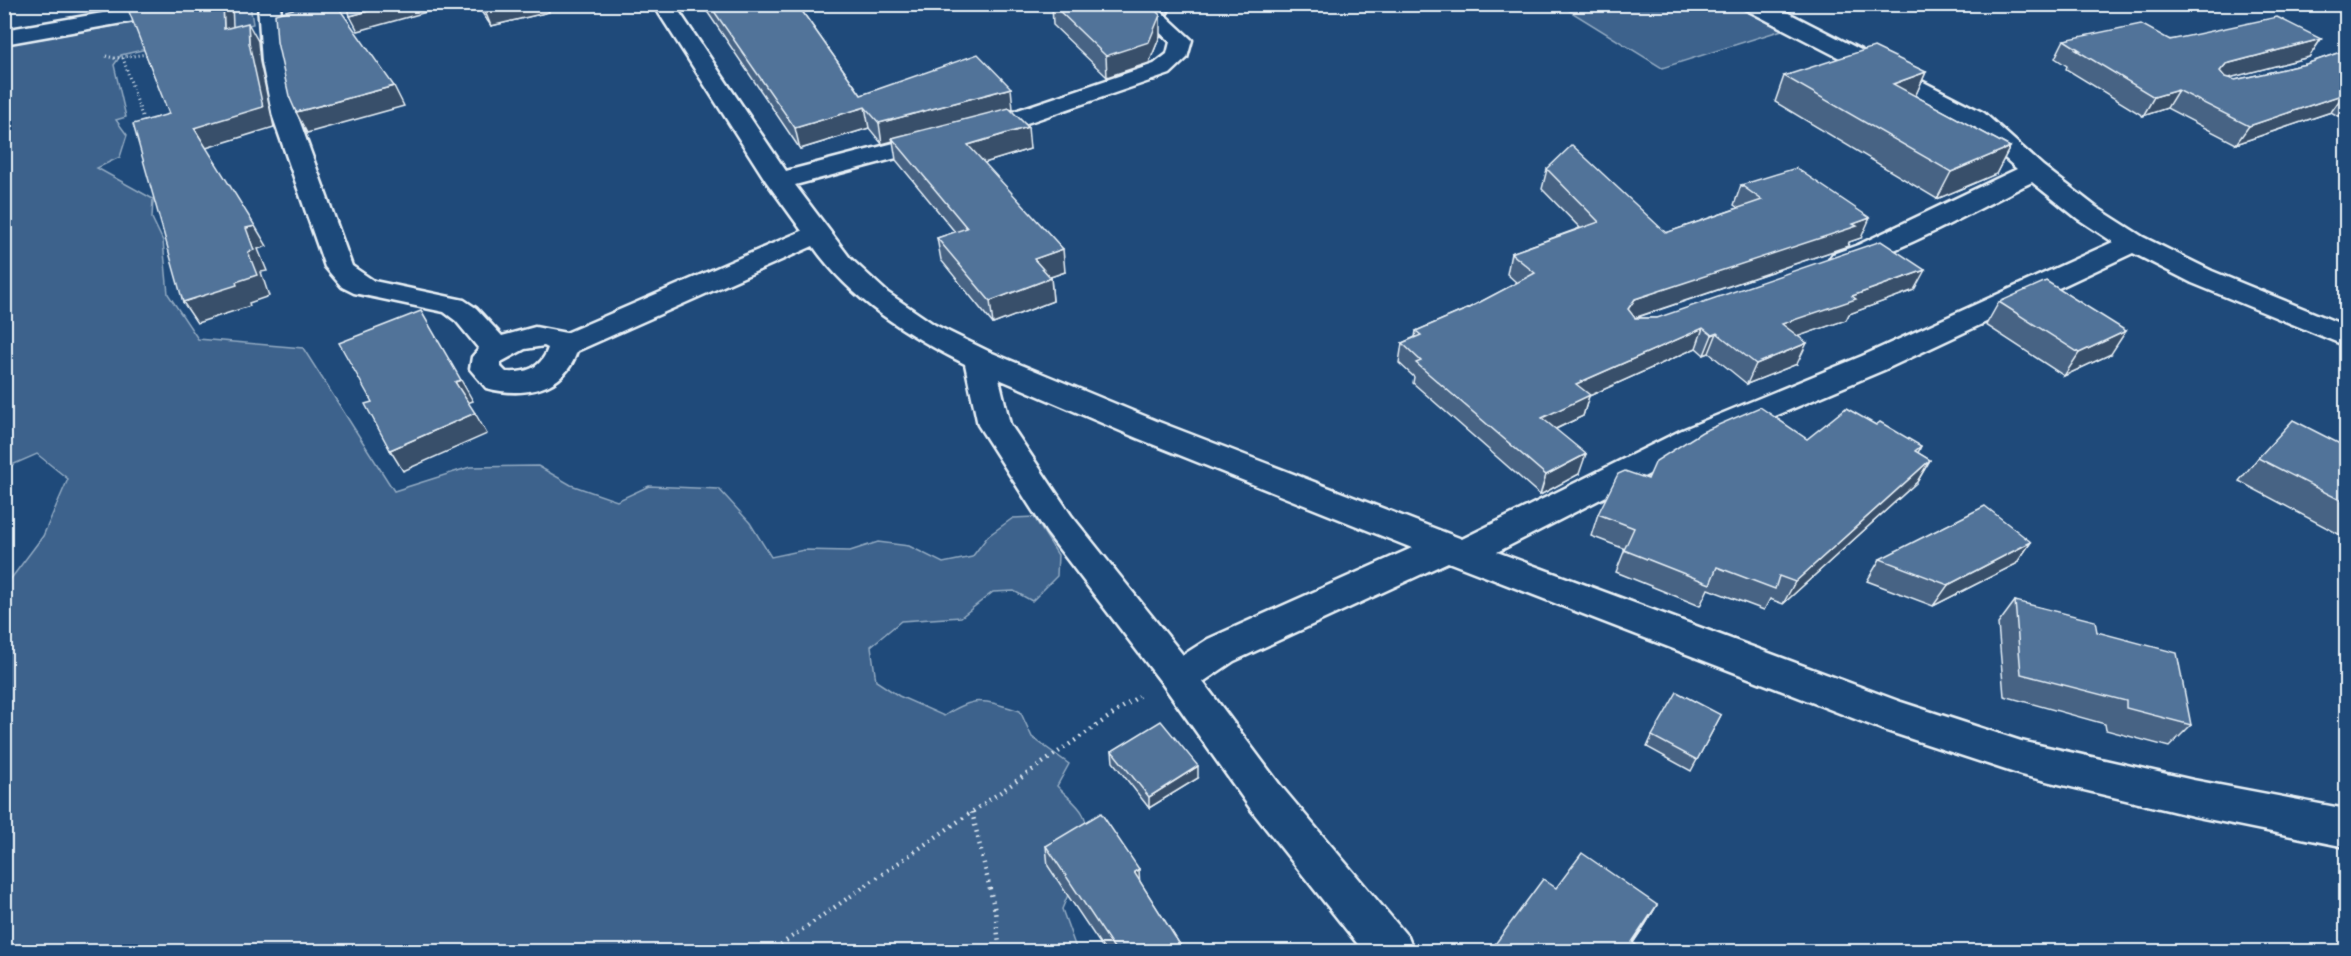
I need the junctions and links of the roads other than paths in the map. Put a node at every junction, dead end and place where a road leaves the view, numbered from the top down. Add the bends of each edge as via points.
1 (196, 4) edge
2 (268, 4) edge
3 (663, 4) edge
4 (1140, 4) edge
5 (1753, 4) edge
6 (4, 37) edge
7 (2034, 171) junction
8 (779, 181) junction
9 (818, 234) junction
10 (2133, 243) junction
11 (1813, 270) edge
12 (2346, 337) edge
13 (564, 345) junction
14 (499, 349) junction
15 (979, 359) junction
16 (1456, 550) junction
17 (1176, 675) junction
18 (2346, 828) edge
19 (1392, 951) edge

1 - 6 street
2 - 14 street via 268,41 292,144 342,272 361,287 420,297 467,312 474,327
3 - 8 street
4 - 8 street via 1181,40 1181,51 1162,69 1015,120
5 - 7 street via 1975,118
7 - 10 street
7 - 11 street via 1868,251
8 - 9 street
9 - 13 street
9 - 15 street via 840,264 878,299 925,332
10 - 12 street via 2202,277
10 - 16 street via 1873,363 1693,438
13 - 14 street via 545,336
13 - 14 street via 560,361 532,382 497,381 485,369 487,357
15 - 16 street via 1148,430
15 - 17 street via 993,425 1059,524
16 - 17 street via 1221,650
16 - 18 street via 1884,713 2010,754 2193,798
17 - 19 street via 1266,798

